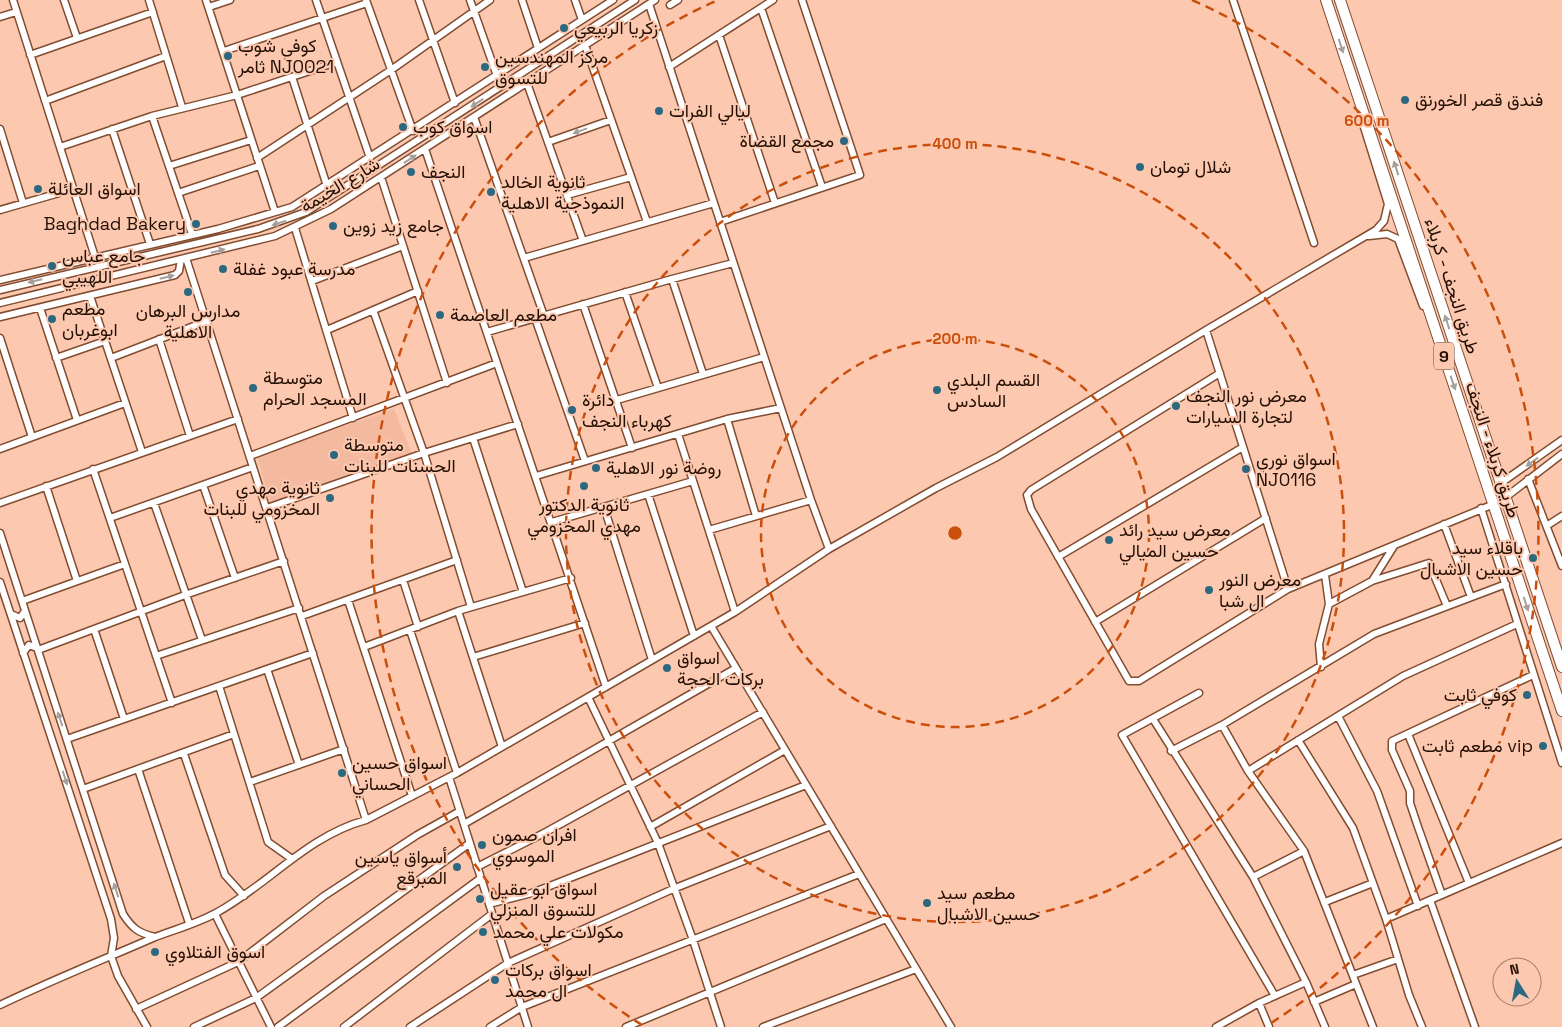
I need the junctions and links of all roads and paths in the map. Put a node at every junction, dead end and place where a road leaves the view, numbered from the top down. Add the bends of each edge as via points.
1 (12, 0) edge
2 (64, 0) edge
3 (149, 0) edge
4 (206, 0) edge
5 (230, 0) edge
6 (316, 0) edge
7 (419, 0) edge
8 (470, 0) edge
9 (490, 0) edge
10 (522, 0) edge
11 (575, 0) edge
12 (613, 0) edge
13 (635, 0) edge
14 (655, 0) edge
15 (678, 0) edge
16 (773, 0) edge
17 (802, 0) edge
18 (1233, 0) edge
19 (1326, 0) edge
20 (1340, 0) edge
21 (367, 1) edge
22 (649, 4) junction
23 (670, 5) dead end
24 (209, 8) junction
25 (762, 8) junction
26 (474, 11) junction
27 (16, 12) junction
28 (153, 12) junction
29 (0, 17) edge
30 (322, 18) junction
31 (582, 20) junction
32 (588, 31) junction
33 (719, 36) junction
34 (77, 38) junction
35 (433, 40) junction
36 (582, 47) junction
37 (538, 48) junction
38 (224, 51) junction
39 (30, 55) junction
40 (166, 56) junction
41 (548, 56) junction
42 (337, 62) junction
43 (669, 67) junction
44 (391, 70) junction
45 (497, 76) junction
46 (538, 76) junction
47 (292, 77) junction
48 (527, 83) junction
49 (237, 95) junction
50 (350, 98) junction
51 (45, 100) junction
52 (455, 103) junction
53 (182, 107) junction
54 (1362, 110) junction
55 (152, 116) junction
56 (474, 117) junction
57 (611, 120) junction
58 (309, 126) junction
59 (0, 129) edge
60 (112, 129) junction
61 (413, 130) junction
62 (251, 140) junction
63 (548, 142) junction
64 (2, 145) edge
65 (60, 147) junction
66 (425, 149) junction
67 (257, 158) junction
68 (370, 158) junction
69 (169, 166) junction
70 (260, 166) junction
71 (631, 177) junction
72 (381, 178) junction
73 (327, 186) junction
74 (822, 188) junction
75 (74, 189) junction
76 (178, 193) junction
77 (567, 195) junction
78 (23, 203) junction
79 (714, 203) junction
80 (775, 203) junction
81 (0, 210) edge
82 (274, 212) junction
83 (647, 222) junction
84 (720, 222) junction
85 (295, 228) junction
86 (218, 229) junction
87 (192, 234) junction
88 (220, 238) junction
89 (1361, 239) junction
90 (583, 241) junction
91 (1314, 243) dead end
92 (150, 244) junction
93 (403, 246) junction
94 (165, 251) junction
95 (95, 257) junction
96 (524, 258) junction
97 (184, 259) junction
98 (112, 264) junction
99 (162, 264) junction
100 (733, 264) junction
101 (117, 275) junction
102 (672, 279) junction
103 (0, 280) edge
104 (312, 281) junction
105 (0, 290) edge
106 (418, 291) junction
107 (46, 292) junction
108 (625, 292) junction
109 (90, 296) junction
110 (0, 303) edge
111 (583, 304) junction
112 (50, 305) junction
113 (40, 308) junction
114 (373, 310) junction
115 (544, 316) junction
116 (0, 317) edge
117 (535, 318) junction
118 (206, 321) junction
119 (1435, 329) junction
120 (327, 330) junction
121 (1206, 330) junction
122 (487, 332) junction
123 (0, 338) edge
124 (159, 339) junction
125 (105, 341) junction
126 (764, 357) junction
127 (56, 358) junction
128 (110, 358) junction
129 (497, 363) junction
130 (1220, 373) junction
131 (703, 374) junction
132 (448, 383) junction
133 (658, 388) junction
134 (404, 399) junction
135 (617, 400) junction
136 (125, 403) junction
137 (781, 408) junction
138 (353, 418) junction
139 (238, 419) junction
140 (727, 419) junction
141 (77, 420) junction
142 (518, 424) junction
143 (678, 434) junction
144 (190, 436) junction
145 (32, 437) junction
146 (473, 438) junction
147 (1562, 440) edge
148 (1243, 447) junction
149 (0, 448) edge
150 (632, 448) junction
151 (142, 452) junction
152 (424, 453) junction
153 (1562, 454) edge
154 (250, 456) junction
155 (585, 461) junction
156 (253, 467) junction
157 (93, 469) junction
158 (1514, 475) junction
159 (536, 476) junction
160 (1528, 480) junction
161 (693, 481) junction
162 (1501, 483) junction
163 (203, 485) junction
164 (46, 486) junction
165 (1518, 487) junction
166 (648, 494) junction
167 (1506, 497) junction
168 (811, 500) junction
169 (0, 503) edge
170 (154, 503) junction
171 (1494, 504) junction
172 (604, 507) junction
173 (267, 508) junction
174 (1481, 508) junction
175 (756, 516) junction
176 (1562, 516) edge
177 (110, 518) junction
178 (1266, 518) junction
179 (552, 522) junction
180 (1444, 524) junction
181 (1548, 525) junction
182 (709, 530) junction
183 (0, 533) edge
184 (1394, 546) junction
185 (829, 548) junction
186 (1058, 557) junction
187 (457, 560) junction
188 (284, 561) junction
189 (125, 564) junction
190 (1562, 566) edge
191 (1325, 575) junction
192 (235, 578) junction
193 (571, 578) junction
194 (403, 580) junction
195 (77, 581) junction
196 (0, 582) edge
197 (1372, 582) junction
198 (1506, 584) junction
199 (1288, 590) junction
200 (523, 592) junction
201 (185, 595) junction
202 (1471, 597) junction
203 (348, 600) junction
204 (22, 601) junction
205 (1328, 604) junction
206 (1447, 606) junction
207 (471, 607) junction
208 (299, 608) junction
209 (25, 611) junction
210 (141, 611) junction
211 (458, 611) junction
212 (735, 612) junction
213 (10, 614) junction
214 (302, 616) junction
215 (1096, 622) junction
216 (585, 623) junction
217 (1517, 624) junction
218 (711, 626) junction
219 (418, 627) junction
220 (94, 629) junction
221 (410, 630) junction
222 (694, 636) junction
223 (202, 640) junction
224 (364, 647) junction
225 (37, 649) junction
226 (24, 653) junction
227 (313, 653) junction
228 (156, 656) junction
229 (473, 657) junction
230 (652, 660) junction
231 (1321, 667) junction
232 (1562, 667) edge
233 (736, 668) junction
234 (267, 669) junction
235 (1533, 675) junction
236 (218, 686) junction
237 (606, 687) junction
238 (1199, 693) dead end
239 (588, 697) junction
240 (172, 703) junction
241 (1562, 711) edge
242 (763, 712) junction
243 (1338, 716) junction
244 (1153, 719) junction
245 (124, 720) junction
246 (1222, 725) junction
247 (234, 734) junction
248 (1408, 734) junction
249 (67, 740) junction
250 (1298, 740) junction
251 (609, 741) junction
252 (502, 747) junction
253 (344, 749) junction
254 (785, 750) junction
255 (1171, 751) junction
256 (184, 754) junction
257 (1562, 763) edge
258 (299, 765) junction
259 (138, 769) junction
260 (1248, 771) junction
261 (457, 773) junction
262 (449, 777) junction
263 (250, 782) junction
264 (806, 785) junction
265 (630, 786) junction
266 (84, 790) junction
267 (412, 796) junction
268 (460, 811) junction
269 (366, 820) junction
270 (464, 824) junction
271 (830, 826) junction
272 (650, 827) junction
273 (1562, 843) edge
274 (470, 844) junction
275 (658, 844) junction
276 (1304, 851) junction
277 (292, 859) junction
278 (477, 867) junction
279 (859, 874) junction
280 (481, 878) junction
281 (1253, 878) junction
282 (1373, 883) junction
283 (1469, 883) junction
284 (674, 889) junction
285 (1442, 895) junction
286 (244, 896) junction
287 (1430, 900) junction
288 (1325, 902) junction
289 (489, 904) junction
290 (1418, 906) junction
291 (124, 914) junction
292 (215, 914) junction
293 (492, 914) junction
294 (111, 919) junction
295 (886, 919) junction
296 (1386, 919) junction
297 (189, 924) junction
298 (154, 937) junction
299 (693, 940) junction
300 (111, 956) junction
301 (1398, 959) junction
302 (238, 962) junction
303 (508, 963) junction
304 (916, 969) junction
305 (1353, 975) junction
306 (1306, 982) junction
307 (1356, 984) junction
308 (709, 993) junction
309 (1275, 996) junction
310 (256, 998) junction
311 (1314, 1002) junction
312 (1259, 1003) junction
313 (0, 1005) edge
314 (522, 1008) junction
315 (136, 1009) junction
316 (348, 1026) edge
317 (1219, 1026) edge
318 (147, 1027) edge
319 (194, 1027) edge
320 (271, 1027) edge
321 (278, 1027) edge
322 (410, 1027) edge
323 (490, 1027) edge
324 (528, 1027) edge
325 (626, 1027) edge
326 (721, 1027) edge
327 (764, 1027) edge
328 (951, 1027) edge
329 (1269, 1027) edge
330 (1325, 1027) edge
331 (1373, 1027) edge
332 (1422, 1027) edge
333 (1475, 1027) edge

1 - 27 street
2 - 34 street
3 - 28 street
4 - 24 street
5 - 24 street
6 - 30 street
7 - 35 street
8 - 26 street
9 - 26 street
10 - 37 street
11 - 31 street
12 - 31 street
13 - 32 street, شارع الخيمة
14 - 22 street, شارع الخيمة
15 - 23 street
16 - 25 street
17 - 74 street via 860,175
18 - 91 street
19 -> 54 highway, طريق کربلاء - النجف / 9
162 -> 20 highway, طريق النجف - کربلاء / 9
21 - 30 street
21 - 44 street
22 - 36 street, شارع الخيمة
22 - 43 street
24 - 38 street
25 - 33 street
25 - 74 street
26 - 35 street
26 - 45 street
27 - 29 street
27 - 39 street
28 - 34 street
28 - 40 street
30 - 38 street
30 - 42 street
31 - 37 street
32 - 36 street via 575,43 575,47
32 - 41 street, شارع الخيمة
33 - 43 street
33 - 80 street
34 - 39 street
35 - 44 street
35 - 52 street
36 - 46 street, شارع الخيمة
36 - 57 street
37 - 45 street
38 - 49 street
39 - 51 street
40 - 51 street
40 - 53 street
41 - 46 street via 554,61
41 -> 88 street, شارع الخيمة via 326,201 286,221
42 - 47 street
42 - 50 street
43 - 79 street
44 - 50 street
44 - 61 street
45 - 52 street
46 - 48 street, شارع الخيمة
47 - 49 street
47 - 58 street
48 - 56 street, شارع الخيمة
48 - 63 street
49 - 53 street
49 - 62 street
50 - 58 street
50 - 68 street
51 - 65 street
52 - 61 street
53 - 55 street
54 - 89 street via 1366,136 1388,211 1381,226
54 - 119 highway, طريق کربلاء - النجف / 9
55 - 60 street
55 - 69 street
56 - 66 street, شارع الخيمة
56 - 96 street
57 -> 63 street
57 - 71 street
58 - 67 street
58 - 73 street
59 - 64 street
60 - 65 street
60 - 92 street
61 - 68 street
62 - 67 street
62 - 69 street
63 - 77 street
64 - 78 street
65 - 75 street
72 -> 66 street, شارع الخيمة
66 - 122 street
67 - 70 street
68 - 73 street
69 - 76 street
70 - 76 street
70 - 82 street
71 - 77 street
71 - 83 street
72 - 85 street, شارع الخيمة
72 - 93 street
73 - 82 street via 292,206
74 - 80 street
75 - 78 street
75 - 95 street
76 - 87 street
77 - 90 street
78 - 81 street
79 - 83 street
79 - 84 street
80 - 84 street
82 - 86 street
83 - 90 street
84 - 100 street
97 -> 85 street, شارع الخيمة
85 - 104 street
86 - 87 street
86 - 88 street
87 - 92 street
88 - 94 street, شارع الخيمة
89 - 119 street via 1382,234 1398,239
89 - 121 street
90 - 96 street
92 - 95 street
93 - 104 street
93 - 106 street
94 - 98 street, شارع الخيمة
94 - 99 street via 157,259
95 - 103 street
96 - 115 street
97 - 99 street, شارع الخيمة
109 -> 97 street via 175,275
97 - 118 street
98 - 101 street via 120,269
98 -> 105 street, شارع الخيمة
99 - 101 street, شارع الخيمة
100 - 102 street
100 - 126 street
101 - 107 street, شارع الخيمة
102 - 108 street
102 - 131 street
104 - 120 street
106 - 114 street
106 - 132 street
107 - 110 street, شارع الخيمة
107 - 112 street
108 - 111 street
108 - 133 street
109 - 112 street
109 - 125 street
111 - 115 street
111 - 135 street
112 - 113 street
113 - 116 street
113 - 127 street
114 - 120 street
114 - 134 street
115 - 117 street
117 - 122 street
117 - 155 street
118 - 124 street
118 - 139 street
119 -> 171 highway, طريق کربلاء - النجف / 9
120 - 138 street
121 - 130 street
121 - 185 street via 997,457
122 - 129 street
123 - 145 street
124 - 128 street
124 - 144 street
125 - 127 street
125 - 128 street
126 - 131 street
126 - 137 street
127 - 141 street
128 - 136 street
129 - 132 street
129 - 142 street
130 - 148 street
130 - 186 street via 1031,490 1027,501
131 - 133 street
132 - 134 street
133 - 135 street
134 - 138 street
134 - 152 street
135 - 150 street
136 - 141 street
136 - 151 street
137 - 140 street
137 - 168 street
138 - 154 street
139 - 144 street
139 - 154 street
140 - 143 street
140 - 175 street
141 - 145 street
142 - 146 street
142 - 159 street
143 - 150 street
143 - 161 street
144 - 151 street
145 - 149 street
146 - 152 street
146 - 200 street
147 -> 158 street
148 - 178 street
148 - 186 street
150 - 155 street
151 - 157 street
152 - 173 street
152 - 187 street
153 - 160 street
154 - 156 street
155 - 159 street
156 - 163 street
156 - 173 street
157 - 164 street
157 - 177 street
158 - 162 street
158 - 165 street
159 - 179 street
160 - 165 street
160 - 181 street
161 - 166 street
161 - 182 street
162 - 167 highway, طريق النجف - کربلاء / 9
163 - 170 street
163 - 192 street
164 - 169 street
164 - 195 street
165 - 167 street
166 - 172 street
166 - 222 street
167 - 232 highway, طريق النجف - کربلاء / 9
168 - 175 street
168 - 185 street
170 - 177 street
170 - 201 street
171 - 174 street
171 -> 241 highway, طريق کربلاء - النجف / 9
172 - 179 street
172 - 230 street
173 - 188 street
174 - 180 street
174 - 198 street
175 - 182 street
176 - 181 street
177 - 189 street
178 - 199 street
178 - 215 street
179 - 193 street
180 - 184 street
180 - 202 street
181 - 190 street
182 - 212 street
183 - 204 street
184 - 191 street
184 - 197 street
185 - 212 street
186 - 215 street
187 - 194 street
187 - 207 street
188 - 192 street
188 - 208 street
189 - 195 street
189 - 210 street
191 - 199 street
191 - 205 street
192 - 201 street
193 - 200 street
193 - 216 street
194 - 203 street
194 - 219 street
195 - 204 street
196 - 213 street
197 - 205 street
197 - 206 street via 1429,563
198 - 202 street
198 - 217 street
199 - 215 street via 1133,683
200 - 207 street
201 - 210 street
201 - 223 street
202 - 206 street
203 - 214 street
203 - 224 street
204 - 209 street
205 - 231 street via 1318,644
206 - 231 street via 1374,634
207 - 211 street
208 - 214 street
208 - 223 street
209 - 213 street via 20,618
209 - 225 street
210 - 220 street
210 - 228 street
211 - 219 street
211 - 229 street
212 - 218 street
213 - 226 street
214 - 227 street
216 - 229 street
216 - 237 street
217 - 235 street
217 - 243 street via 1403,676
218 - 222 street
218 - 233 street
219 - 221 street
220 - 225 street
220 - 245 street
221 - 224 street
221 - 261 street
222 - 230 street
223 - 228 street
224 - 267 street
225 - 226 street via 29,645
249 -> 225 street
226 -> 294 street
227 - 234 street
227 - 253 street
228 - 240 street
229 - 252 street
230 - 237 street
231 - 246 street
233 - 242 street
233 - 251 street
234 - 236 street
234 - 258 street
235 - 248 street
235 - 257 street
236 - 240 street
236 - 247 street
237 - 239 street
238 - 244 street
239 - 251 street
239 - 252 street
240 - 245 street
242 - 254 street
242 - 265 street
243 - 250 street
243 - 290 street via 1377,791
244 - 255 street
244 - 309 street via 1122,735
245 - 249 street
246 - 255 street
246 - 260 street
247 - 256 street
247 - 263 street
248 - 283 street
248 - 285 street via 1392,742 1392,750 1410,792 1410,803
249 - 266 street
250 - 260 street
250 - 282 street via 1353,828
251 - 265 street
251 - 270 street
252 - 261 street
253 - 258 street
253 - 269 street
254 - 264 street
254 - 272 street
255 - 281 street
256 - 259 street
256 - 286 street via 225,875
258 - 263 street
259 - 266 street
259 - 297 street
260 - 276 street
261 - 262 street
262 - 267 street
262 - 268 street
263 - 277 street via 268,842
264 - 271 street
264 - 275 street
265 - 272 street
265 - 278 street
291 -> 266 street
267 - 269 street
268 - 270 street
268 - 302 street via 324,896
269 - 277 street via 350,824
270 - 274 street
271 - 279 street
271 - 284 street
272 - 275 street
273 - 283 street
274 - 278 street
274 - 310 street
275 - 284 street
275 - 289 street via 532,893
276 - 281 street
276 - 288 street
277 - 286 street
278 - 280 street
279 - 295 street
279 - 299 street
280 - 289 street
280 - 321 street
281 - 306 street
282 - 288 street
282 - 296 street
283 - 285 street
284 - 299 street
284 - 303 street
285 - 287 street
286 - 292 street
287 - 290 street
287 - 333 street
288 - 305 street
289 - 293 street
290 - 296 street
291 - 294 street via 119,920
291 - 298 street via 131,927 140,934
292 - 297 street
292 - 302 street
293 - 303 street
293 - 316 street
294 - 300 street via 114,938
295 - 304 street
295 - 308 street
296 - 301 street
297 - 298 street
298 - 300 street
299 - 308 street
299 - 314 street
300 - 313 street
300 - 315 street
301 - 305 street
301 - 332 street
302 - 310 street
302 - 315 street
303 - 314 street
303 - 322 street
304 - 327 street
304 - 328 street
305 - 307 street
306 - 309 street
306 - 311 street
307 - 311 street
307 - 331 street
308 - 325 street
308 - 326 street
309 - 312 street
310 - 319 street
310 - 320 street
311 - 330 street
312 - 317 street
312 - 329 street
314 - 323 street
314 - 324 street
315 - 318 street

